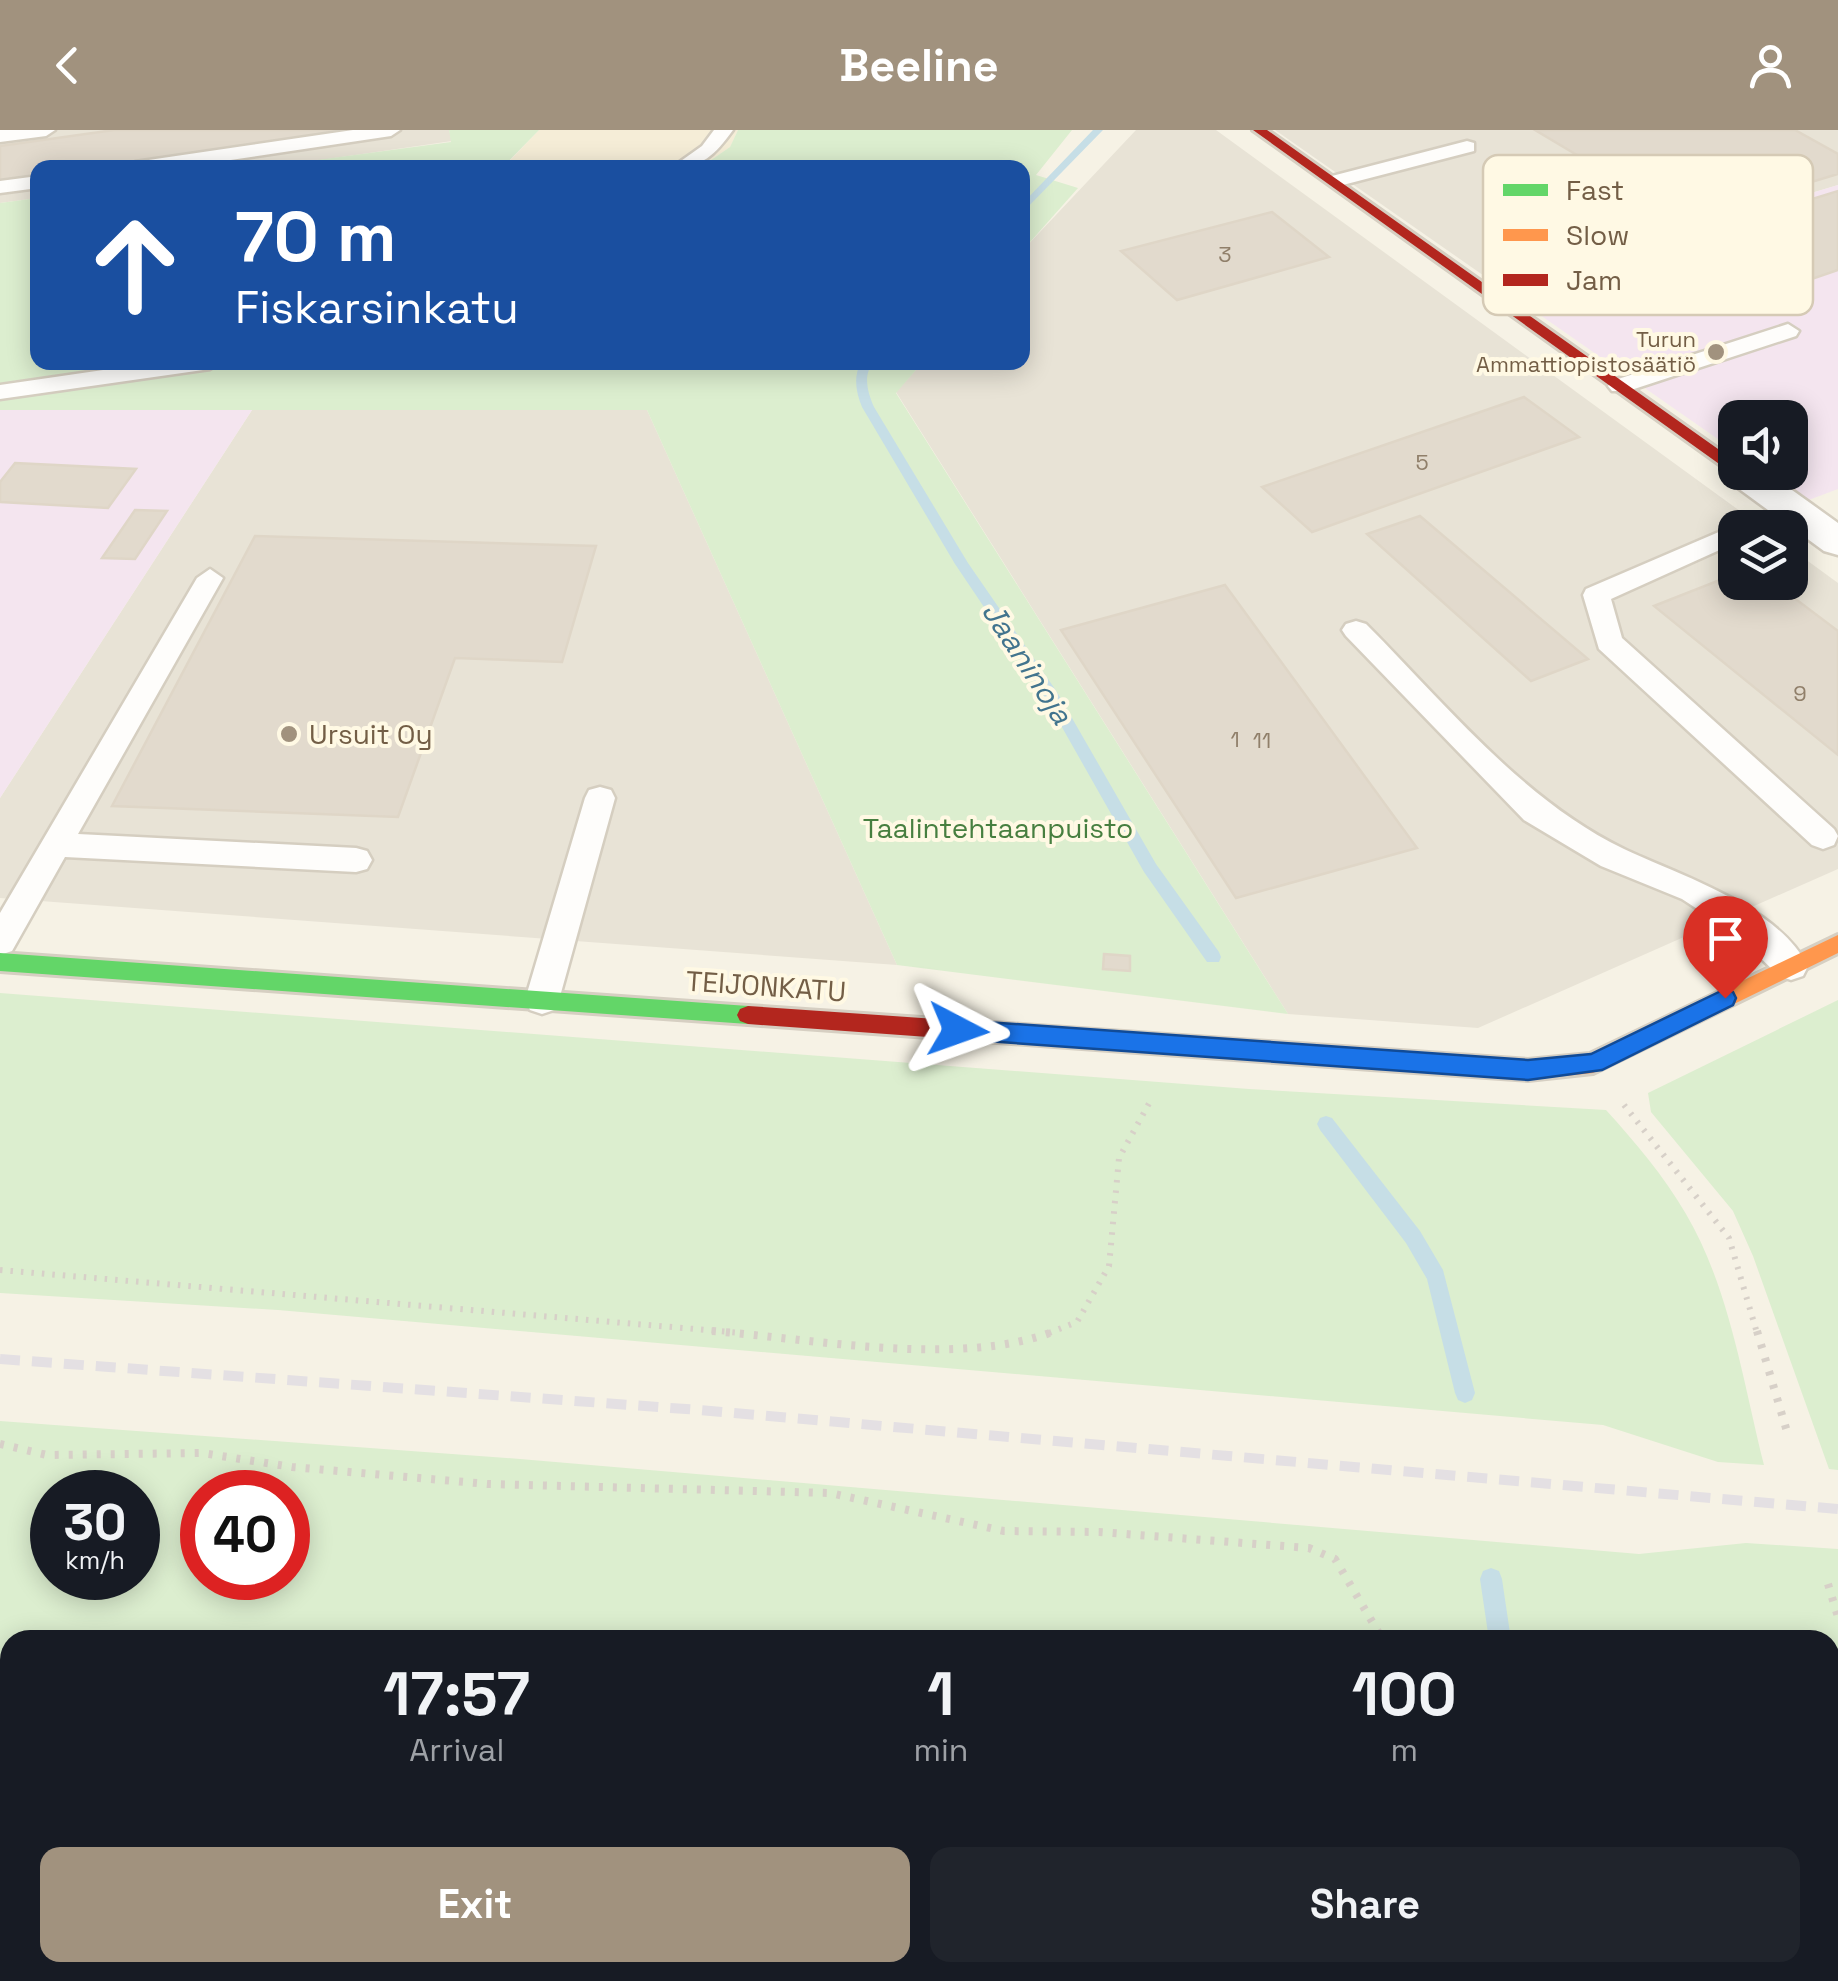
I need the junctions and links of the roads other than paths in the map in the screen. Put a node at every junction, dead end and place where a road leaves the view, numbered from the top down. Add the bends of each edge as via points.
1 (46, 130) edge
2 (392, 130) edge
3 (724, 130) edge
4 (1261, 130) edge
5 (0, 136) edge
6 (1466, 147) dead end
7 (189, 160) edge
8 (693, 160) edge
9 (1335, 181) junction
10 (30, 183) edge
11 (0, 187) edge
12 (1483, 287) edge
13 (1521, 315) edge
14 (1788, 331) dead end
15 (154, 370) edge
16 (1620, 386) junction
17 (0, 392) edge
18 (1718, 456) edge
19 (1766, 490) edge
20 (1792, 509) joint
21 (1718, 540) edge
22 (1838, 542) edge
23 (210, 578) dead end
24 (1356, 630) dead end
25 (600, 798) dead end
26 (1823, 836) dead end
27 (55, 845) junction
28 (356, 860) dead end
29 (0, 942) edge
30 (1838, 943) edge
31 (0, 962) edge
32 (1791, 966) junction
33 (542, 1000) junction

1 - 5 lane
2 - 7 lane
3 - 8 lane
4 - 9 street
6 - 9 lane
9 - 12 street
10 - 11 lane
13 - 16 street
14 - 16 lane
15 - 17 lane
16 - 18 street
19 - 20 street
20 - 22 street
21 - 26 lane via 1596,594 1610,642
23 - 27 lane
24 - 32 lane via 1534,812 1612,857 1693,890 1749,926
25 - 33 lane
27 - 28 lane
27 - 29 lane
30 - 32 street
31 - 33 street, TEIJONKATU
32 - 33 street, TEIJONKATU via 1594,1063 1528,1070

